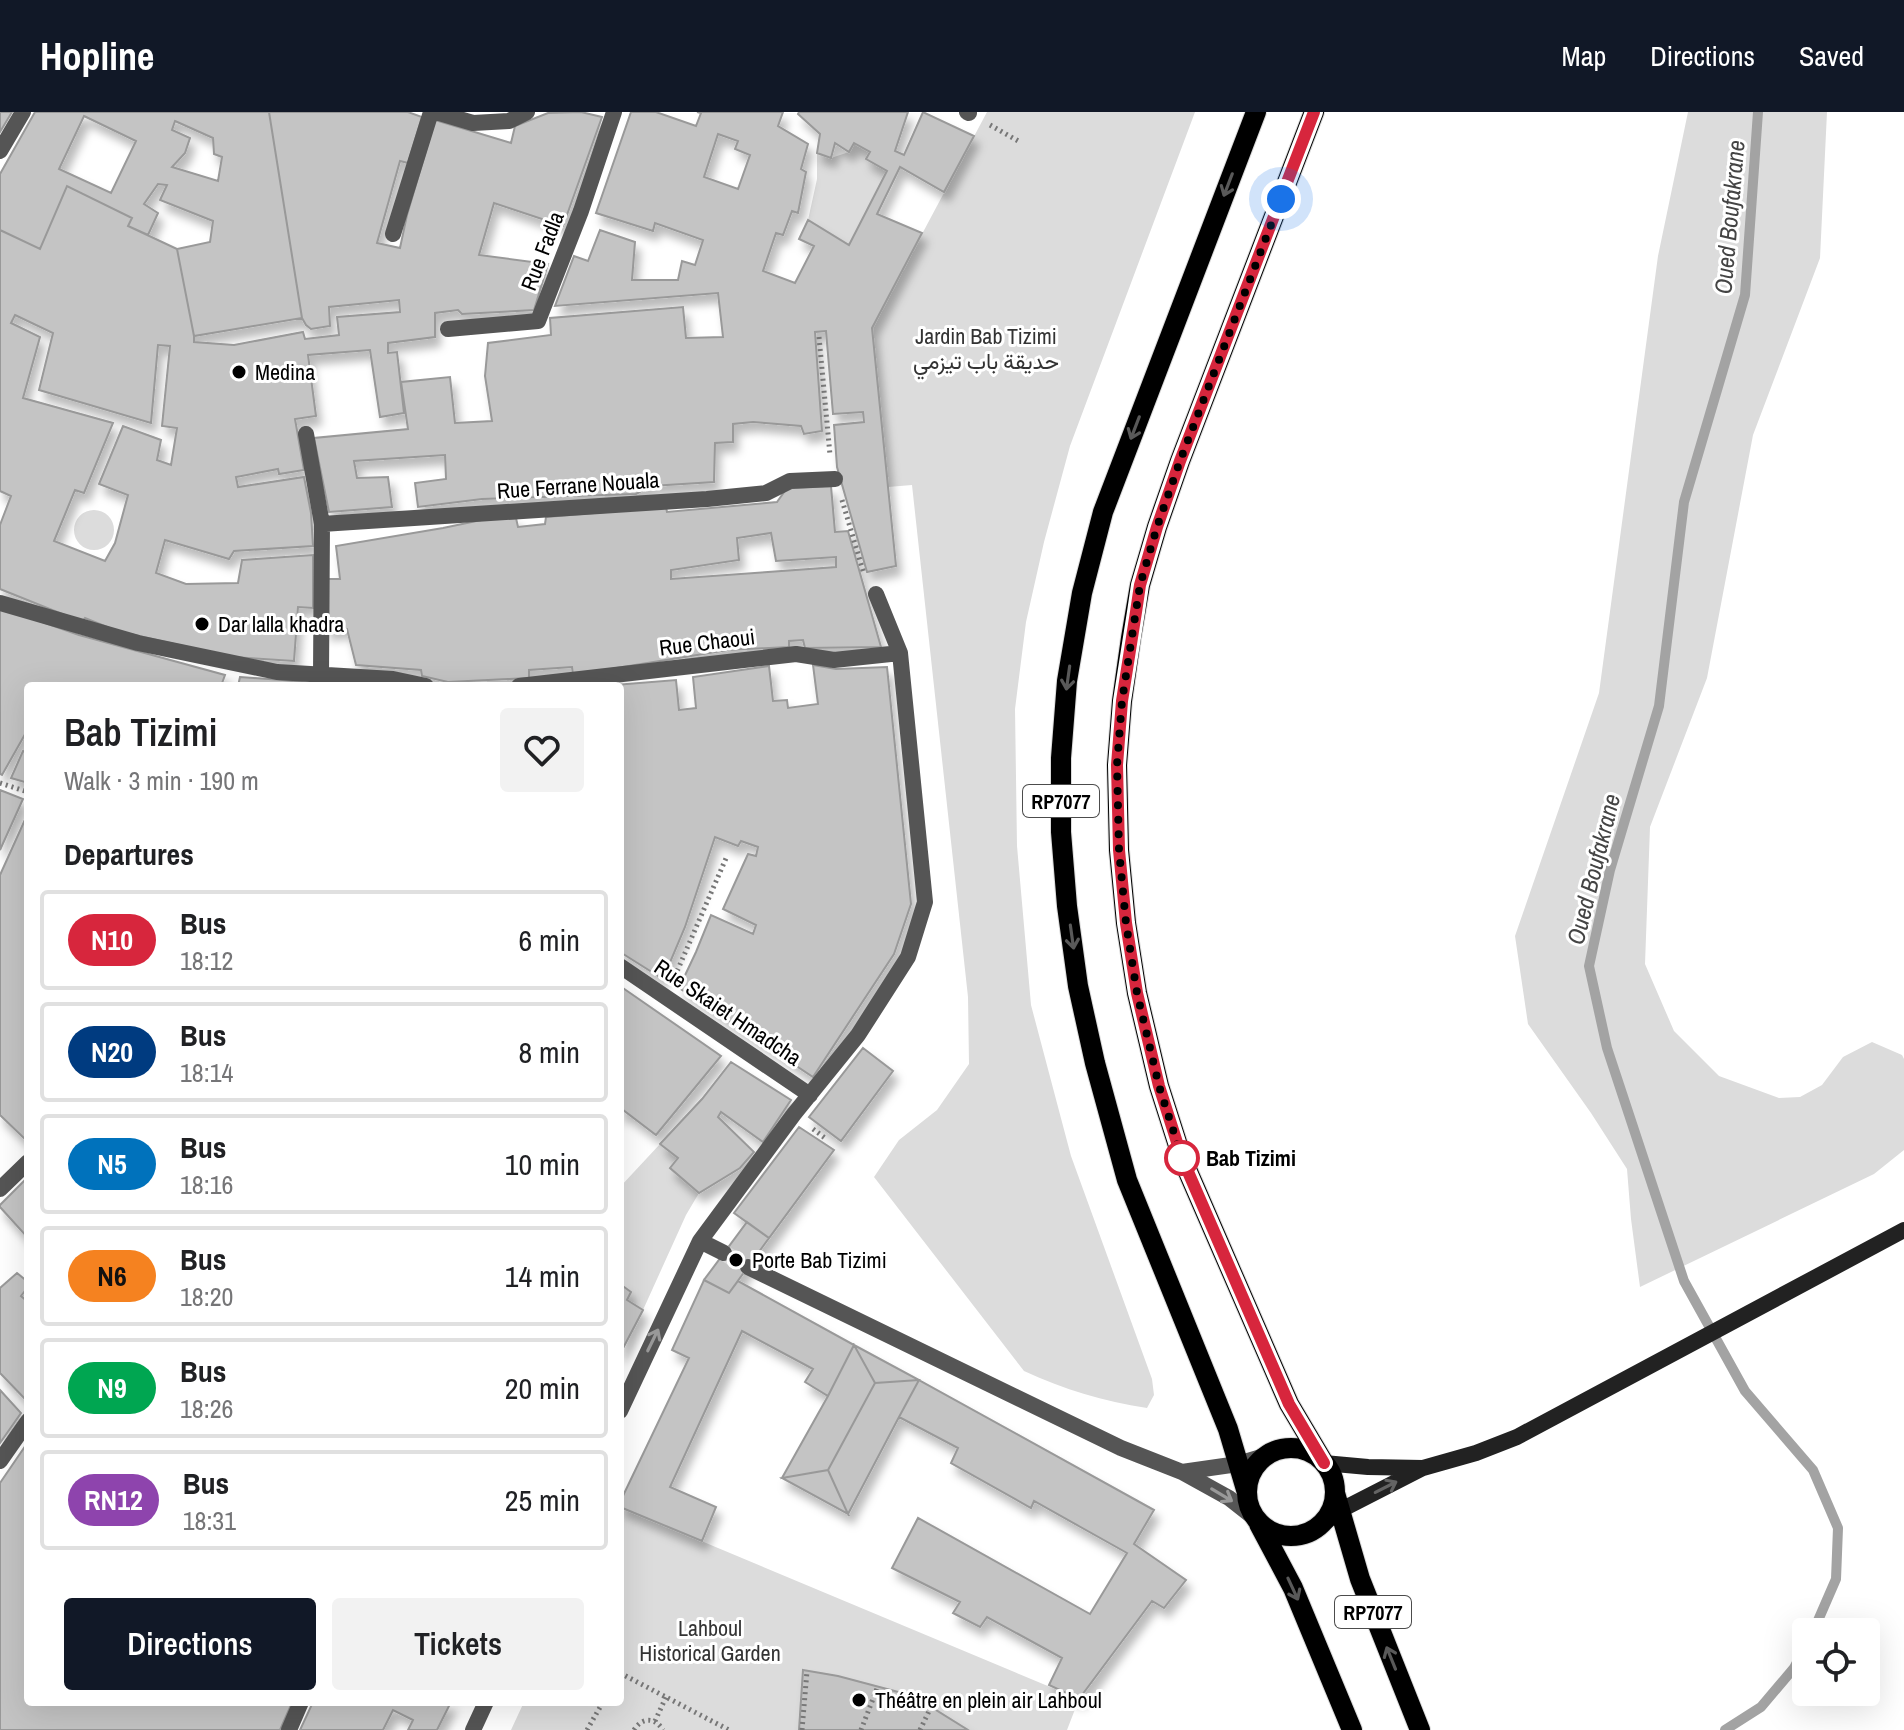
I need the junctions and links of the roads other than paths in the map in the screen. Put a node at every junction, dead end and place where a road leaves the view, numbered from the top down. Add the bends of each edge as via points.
1 (23, 112) edge
2 (434, 112) edge
3 (527, 112) edge
4 (613, 112) edge
5 (1256, 112) edge
6 (1314, 112) edge
7 (0, 151) edge
8 (393, 234) dead end
9 (448, 329) dead end
10 (306, 434) dead end
11 (835, 479) dead end
12 (322, 524) junction
13 (876, 594) dead end
14 (0, 603) edge
15 (900, 653) junction
16 (321, 674) junction
17 (392, 682) edge
18 (554, 682) edge
19 (624, 969) edge
20 (810, 1095) junction
21 (24, 1166) edge
22 (0, 1189) edge
23 (1904, 1230) edge
24 (700, 1241) junction
25 (724, 1253) tunnel mouth
26 (748, 1267) tunnel mouth
27 (624, 1402) edge
28 (24, 1427) edge
29 (1268, 1455) junction
30 (0, 1461) edge
31 (1324, 1463) junction
32 (1238, 1464) junction
33 (1423, 1468) junction
34 (1182, 1472) junction
35 (1334, 1490) junction
36 (1247, 1493) junction
37 (1341, 1510) junction
38 (1257, 1520) junction
39 (1319, 1527) junction
40 (299, 1706) edge
41 (484, 1706) edge
42 (289, 1730) edge
43 (473, 1730) edge
44 (1352, 1730) edge
45 (1420, 1730) edge

1 - 7 street
2 - 3 street via 473,123 509,121
2 - 8 street
4 - 9 street, Rue Fadla via 538,321
5 -> 32 main road, RP7077 via 1103,512 1082,593 1061,758 1067,906 1095,1063 1127,1180
6 - 31 main road, RP7077 via 1157,527 1140,585 1117,765 1126,923 1159,1086 1182,1158 1282,1390
10 - 12 street
11 - 12 street, Rue Ferrane Nouala via 790,481 766,493 707,499
12 - 16 street
13 - 15 street
14 - 16 street via 138,643 277,672
15 - 18 street, Rue Chaoui via 834,660 796,654
15 - 20 street via 925,902 908,957 858,1035
16 - 17 street
19 - 20 street, Rue Skaiet Hmadcha
20 - 24 street
21 - 22 street
23 - 33 street via 1517,1437
24 - 25 street
27 -> 24 street
26 - 34 street via 1107,1441
28 - 30 street
29 - 31 main road via 1298,1449
29 - 32 street
29 - 36 main road via 1257,1465
31 - 33 street
31 - 35 main road
32 - 34 street
32 - 36 main road, RP7077
37 -> 33 street
34 -> 38 street
35 - 37 main road, RP7077
35 - 39 main road via 1333,1504
36 - 38 main road
37 - 39 street
45 -> 37 main road, RP7077 via 1360,1579
38 - 39 main road via 1280,1535 1307,1534
38 -> 44 main road, RP7077 via 1293,1588
40 - 42 street
41 - 43 street

